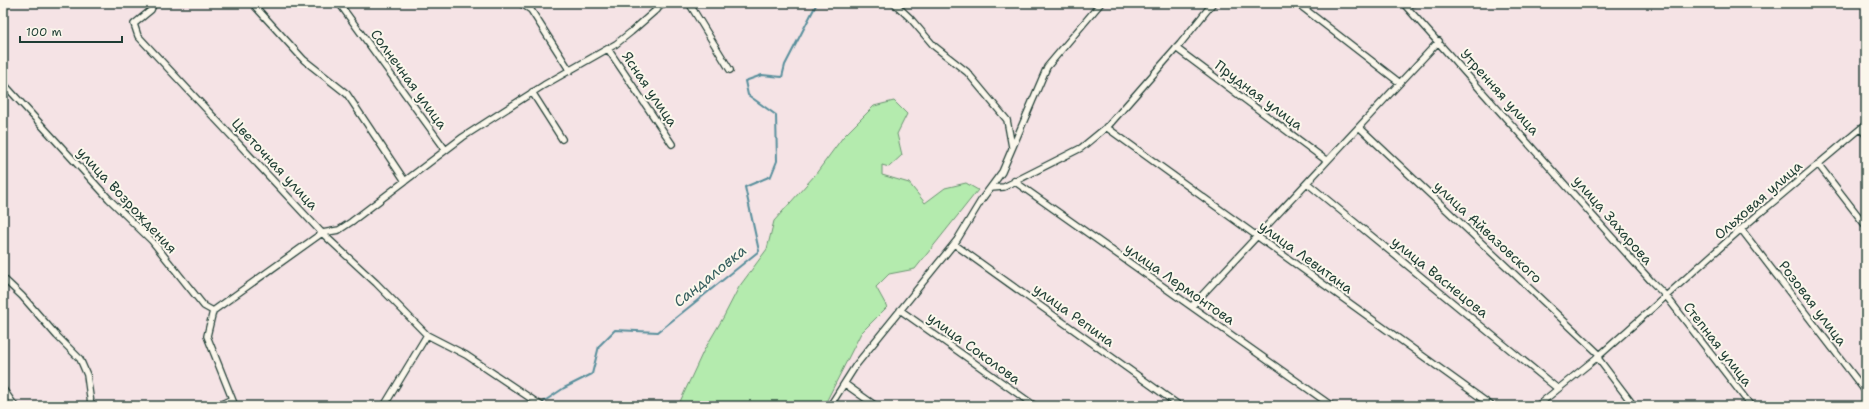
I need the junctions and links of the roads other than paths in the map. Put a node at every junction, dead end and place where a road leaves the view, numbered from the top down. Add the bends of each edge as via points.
1 (154, 3) edge
2 (252, 3) edge
3 (339, 3) edge
4 (520, 3) edge
5 (652, 3) edge
6 (664, 3) edge
7 (689, 3) edge
8 (894, 3) edge
9 (1101, 3) edge
10 (1213, 3) edge
11 (1297, 3) edge
12 (1408, 4) edge
13 (657, 10) junction
14 (1439, 41) junction
15 (1176, 48) junction
16 (608, 49) junction
17 (730, 70) dead end
18 (570, 71) junction
19 (3, 83) edge
20 (1400, 83) junction
21 (532, 92) junction
22 (1866, 124) edge
23 (1359, 127) junction
24 (1106, 128) junction
25 (1861, 129) junction
26 (1866, 135) edge
27 (562, 139) dead end
28 (672, 144) dead end
29 (1013, 147) junction
30 (445, 149) junction
31 (1543, 158) joint
32 (1327, 161) junction
33 (1818, 164) junction
34 (405, 181) junction
35 (1014, 181) junction
36 (1307, 183) junction
37 (991, 188) junction
38 (1866, 226) edge
39 (1742, 229) junction
40 (322, 233) junction
41 (1256, 237) junction
42 (954, 244) junction
43 (3, 278) edge
44 (1667, 297) junction
45 (1192, 306) junction
46 (900, 310) junction
47 (212, 311) junction
48 (427, 335) junction
49 (1599, 356) junction
50 (845, 384) junction
51 (3, 389) edge
52 (1558, 389) junction
53 (1866, 392) edge
54 (232, 399) junction
55 (92, 405) edge
56 (15, 406) edge
57 (217, 406) edge
58 (235, 406) edge
59 (384, 406) edge
60 (542, 406) edge
61 (830, 406) edge
62 (876, 406) edge
63 (1034, 406) edge
64 (1180, 406) edge
65 (1332, 406) edge
66 (1492, 406) edge
67 (1537, 406) edge
68 (1634, 406) edge
69 (1751, 406) edge

1 - 40 street, Цветочная улица via 151,10 134,24 138,36
2 - 34 street via 304,60 347,94
3 - 30 street, Солнечная улица
4 - 18 street via 531,10
5 - 13 street
6 - 13 street
7 - 17 street
8 - 29 street via 934,46 967,72 1007,120
9 - 29 street via 1047,67
10 - 15 street
11 - 20 street
12 - 14 street, Утренняя улица
13 - 16 street
14 - 20 street
14 - 31 street, Утренняя улица
15 - 24 street
15 - 32 street, Прудная улица
16 - 18 street
16 - 28 street, Ясная улица
18 - 21 street
19 - 47 street, улица Возрождения via 109,199 152,241 204,306
20 - 23 street
21 - 27 street
21 - 30 street
22 - 25 street, Ольховая улица
23 - 32 street
23 - 49 street, улица Айвазовского
24 - 35 street via 1081,148
24 - 41 street, улица Левитана
25 - 26 street
25 - 33 street, Ольховая улица
29 - 37 street via 1002,172
30 - 34 street
31 - 44 street, улица Захарова
32 - 36 street
33 - 38 street
33 - 39 street, Ольховая улица
34 - 40 street via 352,222 339,230
35 - 37 street via 1004,187
35 - 45 street, улица Лермонтова
36 - 41 street
36 - 52 street, улица Васнецова
37 - 42 street
39 - 44 street, Ольховая улица
39 - 53 street, Розовая улица
40 - 47 street
40 - 48 street, Цветочная улица via 376,282
41 - 45 street
41 - 66 street, улица Левитана
42 - 46 street
42 - 64 street, улица Репина
43 - 55 street via 80,359 86,374
44 - 49 street, Ольховая улица
44 - 69 street, Степная улица
45 - 65 street, улица Лермонтова
46 - 50 street via 856,365
46 - 63 street, улица Соколова
47 - 54 street via 207,336
48 - 59 street
48 - 60 street, Цветочная улица via 466,356
49 - 52 street, Ольховая улица
49 - 68 street, улица Айвазовского
50 - 61 street
50 - 62 street
51 - 56 street
52 - 67 street, Ольховая улица
54 - 57 street
54 - 58 street

